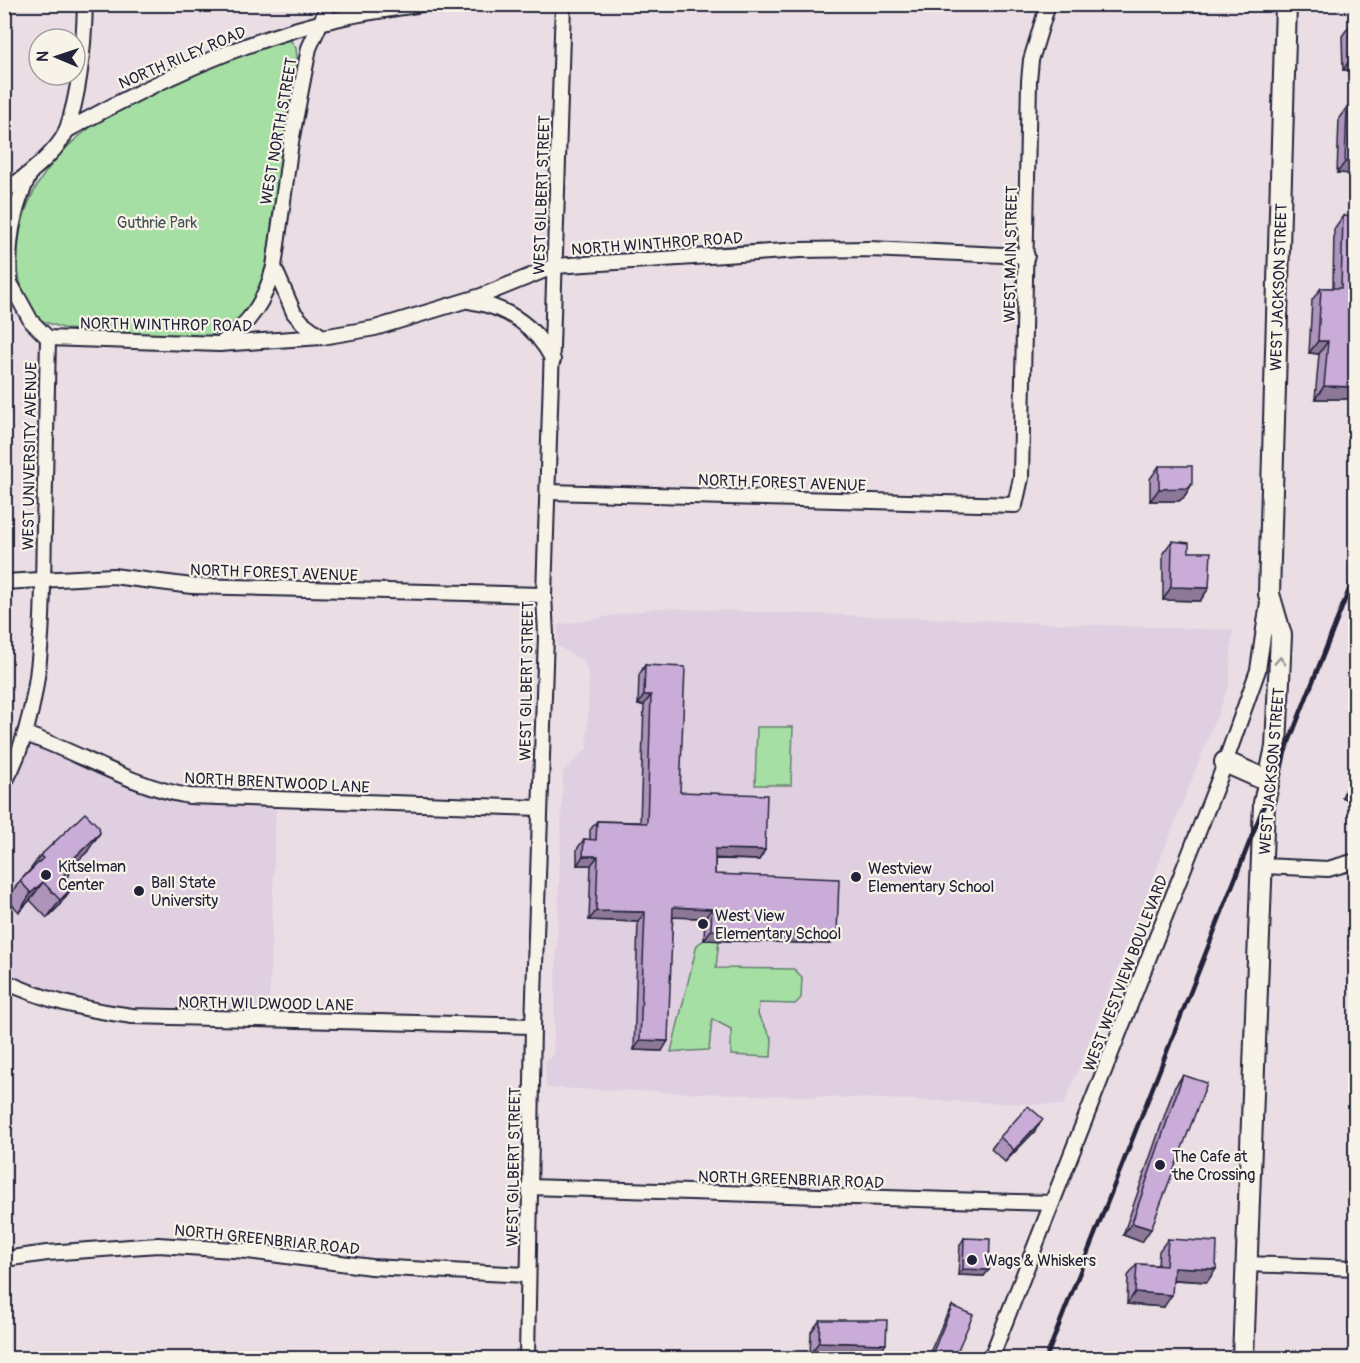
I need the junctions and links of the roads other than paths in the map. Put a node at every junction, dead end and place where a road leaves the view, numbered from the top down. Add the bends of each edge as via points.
1 (85, 4) edge
2 (329, 4) edge
3 (422, 4) edge
4 (563, 4) edge
5 (1048, 4) edge
6 (1286, 4) edge
7 (320, 23) junction
8 (66, 131) junction
9 (30, 175) junction
10 (4, 191) edge
11 (1027, 256) junction
12 (555, 266) junction
13 (274, 267) junction
14 (7, 276) edge
15 (467, 300) junction
16 (322, 337) junction
17 (48, 338) junction
18 (219, 344) junction
19 (553, 360) junction
20 (549, 492) junction
21 (1015, 505) joint
22 (43, 579) junction
23 (4, 582) edge
24 (1269, 594) junction
25 (544, 596) junction
26 (25, 734) junction
27 (1225, 762) junction
28 (1268, 781) junction
29 (4, 784) edge
30 (540, 808) junction
31 (1356, 861) edge
32 (1262, 866) junction
33 (4, 981) edge
34 (533, 1026) junction
35 (529, 1187) junction
36 (1052, 1203) junction
37 (4, 1259) edge
38 (1246, 1264) junction
39 (1356, 1268) edge
40 (527, 1275) junction
41 (527, 1359) edge
42 (992, 1359) edge
43 (1243, 1359) edge

1 - 8 street via 77,82
2 - 7 street, WEST NORTH STREET
3 - 7 street, NORTH RILEY ROAD
4 - 12 street, WEST GILBERT STREET
5 - 11 street, WEST MAIN STREET via 1031,60 1029,81
6 - 24 main road, WEST JACKSON STREET
7 - 8 street, NORTH RILEY ROAD via 203,62
7 - 13 street, WEST NORTH STREET via 309,48 291,142
8 - 9 street
9 - 10 street
9 - 14 street via 12,226
11 - 12 street, NORTH WINTHROP ROAD via 800,250
11 - 21 street, WEST MAIN STREET via 1021,478
12 - 15 street, NORTH WINTHROP ROAD
12 - 19 street, WEST GILBERT STREET
13 - 16 street via 294,313
13 - 18 street, WEST NORTH STREET via 267,291 248,322
14 - 17 street via 31,321
15 - 16 street, NORTH WINTHROP ROAD via 375,328
15 - 19 street via 502,309 524,322
16 - 18 street, NORTH WINTHROP ROAD
17 - 18 street, NORTH WINTHROP ROAD
17 - 22 street, WEST UNIVERSITY AVENUE
19 - 20 street, WEST GILBERT STREET
20 - 21 street, NORTH FOREST AVENUE
20 - 25 street, WEST GILBERT STREET
22 - 23 street, NORTH FOREST AVENUE
22 - 25 street, NORTH FOREST AVENUE via 113,576 192,586
22 - 26 street, WEST UNIVERSITY AVENUE via 37,675
24 - 27 street, WEST WESTVIEW BOULEVARD via 1258,670
28 -> 24 main road, WEST JACKSON STREET via 1276,747 1281,635
25 - 30 street, WEST GILBERT STREET
26 - 29 street, WEST UNIVERSITY AVENUE
26 - 30 street, NORTH BRENTWOOD LANE via 139,784 189,796
27 - 28 main road
27 - 36 street, WEST WESTVIEW BOULEVARD
28 - 32 main road, WEST JACKSON STREET
30 - 34 street, WEST GILBERT STREET
31 - 32 street via 1328,869
32 - 38 main road, WEST JACKSON STREET
33 - 34 street, NORTH WILDWOOD LANE via 73,1006 132,1016
34 - 35 street, WEST GILBERT STREET
35 - 36 street, NORTH GREENBRIAR ROAD
35 - 40 street, WEST GILBERT STREET
36 - 42 street, WEST WESTVIEW BOULEVARD
37 - 40 street, NORTH GREENBRIAR ROAD via 158,1245 248,1251 371,1267
38 - 39 street
38 - 43 main road, WEST JACKSON STREET
40 - 41 street, WEST GILBERT STREET

